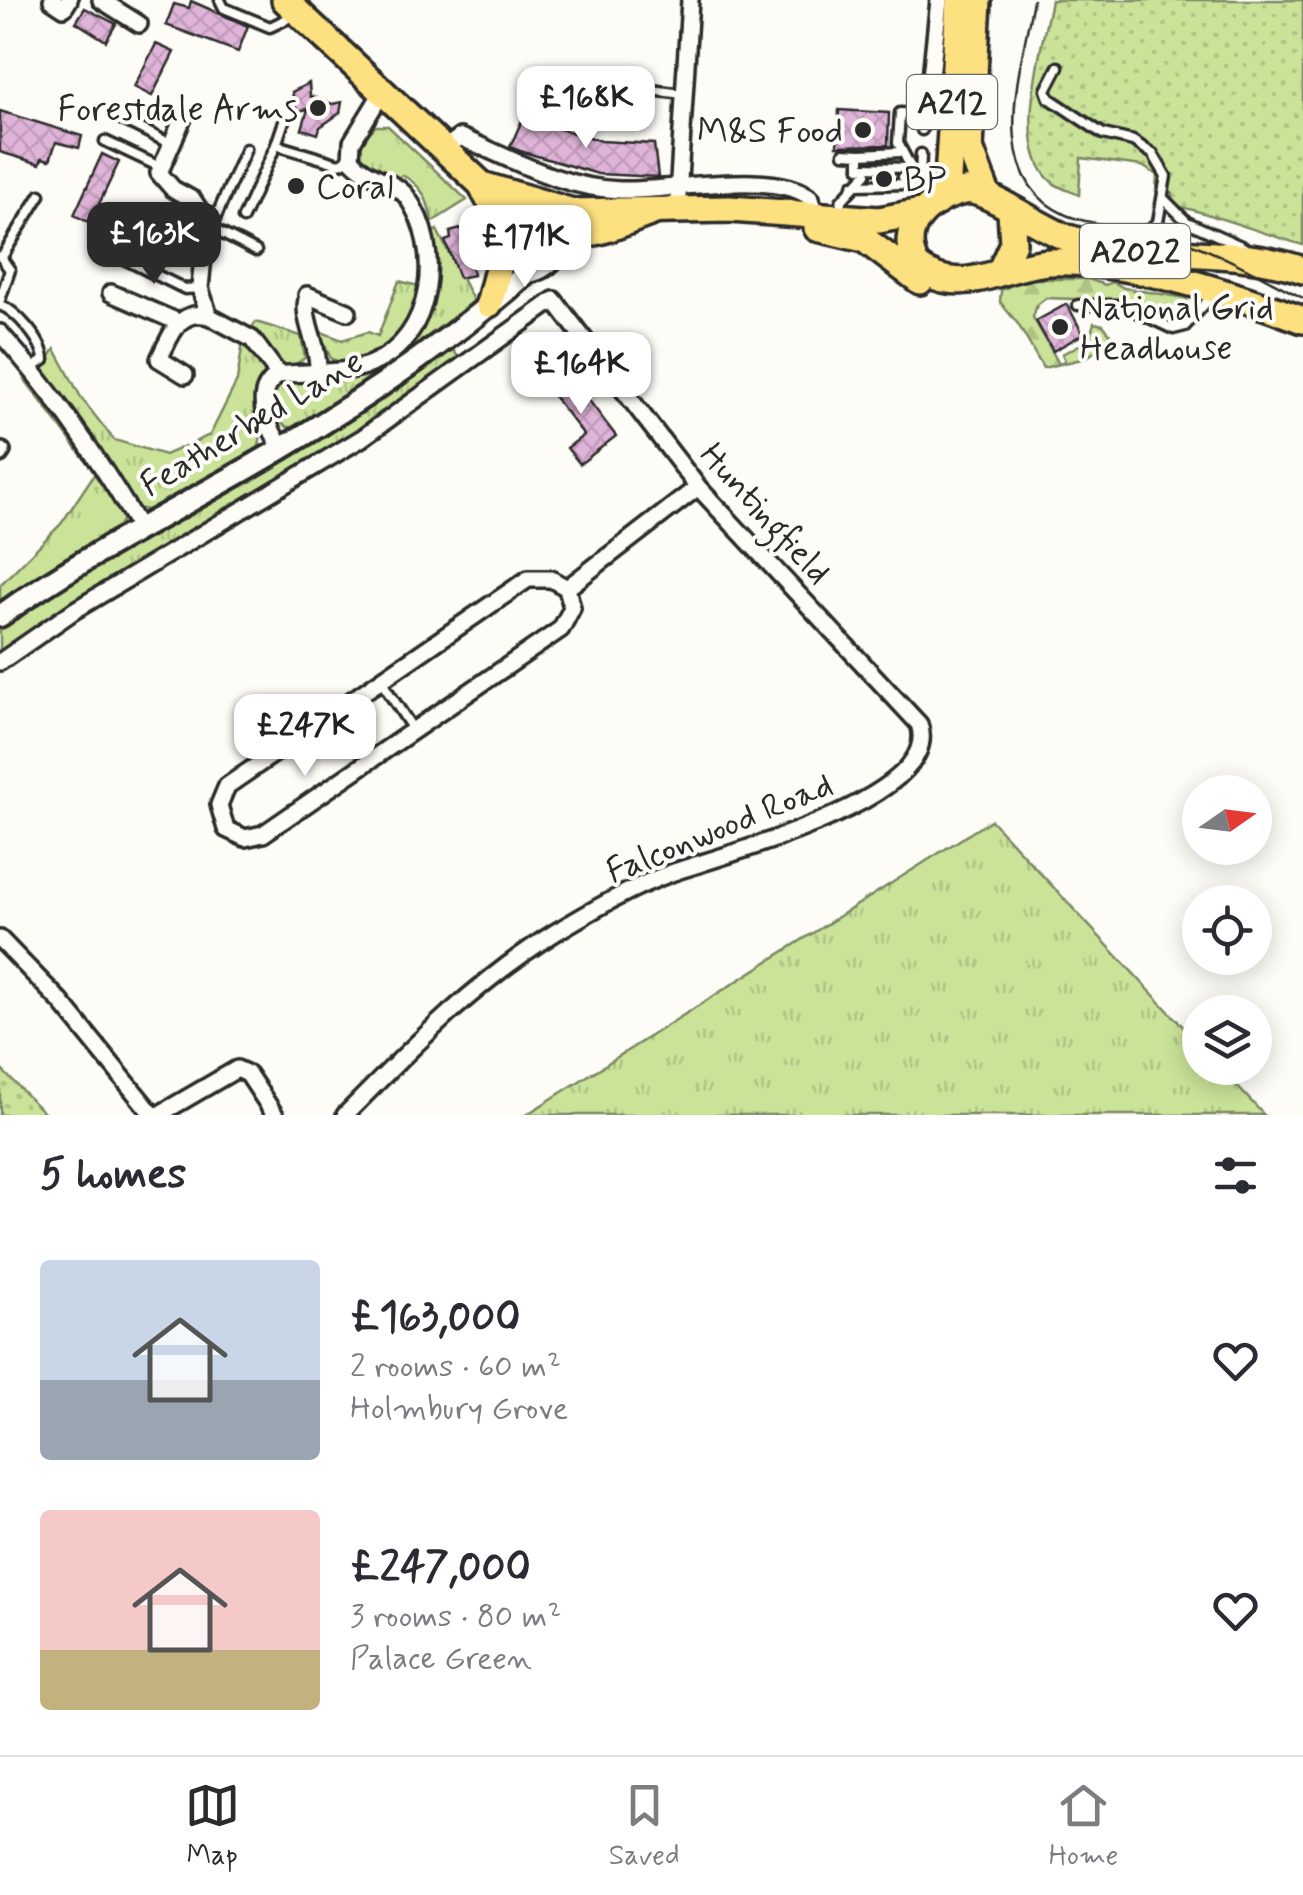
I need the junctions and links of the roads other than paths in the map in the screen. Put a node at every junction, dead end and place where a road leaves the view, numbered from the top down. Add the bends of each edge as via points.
1 (52, 0) edge
2 (69, 0) edge
3 (101, 0) edge
4 (220, 0) edge
5 (690, 0) edge
6 (939, 0) edge
7 (959, 0) edge
8 (978, 0) edge
9 (292, 6) edge
10 (138, 24) dead end
11 (1058, 67) dead end
12 (564, 79) dead end
13 (948, 90) junction
14 (382, 91) junction
15 (683, 94) junction
16 (115, 116) dead end
17 (183, 118) dead end
18 (284, 121) dead end
19 (922, 130) dead end
20 (105, 140) dead end
21 (171, 144) junction
22 (276, 145) junction
23 (246, 149) dead end
24 (444, 149) junction
25 (901, 152) junction
26 (844, 153) dead end
27 (860, 154) junction
28 (921, 154) dead end
29 (351, 159) junction
30 (160, 167) junction
31 (910, 168) junction
32 (860, 176) junction
33 (903, 177) dead end
34 (918, 180) junction
35 (986, 191) junction
36 (40, 195) dead end
37 (489, 196) junction
38 (1163, 198) junction
39 (671, 203) junction
40 (929, 207) junction
41 (1011, 212) junction
42 (814, 214) junction
43 (243, 218) dead end
44 (559, 222) junction
45 (208, 226) junction
46 (1098, 246) junction
47 (256, 251) dead end
48 (1, 256) edge
49 (124, 259) dead end
50 (1266, 260) junction
51 (1303, 270) edge
52 (1000, 272) junction
53 (950, 282) junction
54 (200, 288) junction
55 (1217, 289) junction
56 (112, 293) dead end
57 (0, 302) edge
58 (489, 304) junction
59 (1078, 306) dead end
60 (348, 312) dead end
61 (209, 316) junction
62 (1303, 320) edge
63 (178, 322) junction
64 (456, 326) junction
65 (0, 333) edge
66 (478, 356) junction
67 (33, 368) junction
68 (318, 370) junction
69 (185, 374) dead end
70 (279, 374) junction
71 (282, 448) junction
72 (698, 487) junction
73 (139, 527) junction
74 (567, 588) junction
75 (0, 616) edge
76 (0, 662) edge
77 (381, 681) junction
78 (414, 731) junction
79 (923, 741) joint
80 (0, 939) edge
81 (156, 1115) edge
82 (275, 1115) edge
83 (345, 1115) edge

1 - 2 street via 64,8
3 - 10 street
4 - 9 lane via 224,8 270,28
5 - 15 street
6 - 13 street via 931,77
7 - 13 main road, A212
8 - 35 main road, A212 via 970,148
9 - 14 main road
11 - 38 lane via 1046,90 1050,98 1103,134 1153,154 1166,176
12 - 15 lane
13 - 40 main road, A212 via 948,179
14 - 24 main road
14 - 29 street via 352,142
15 - 39 street
16 - 21 lane
17 - 21 street
18 - 22 lane
19 - 25 lane via 920,114 900,113
20 - 30 lane
21 - 30 street
22 - 29 lane via 339,164
22 - 43 lane
23 - 45 lane
24 - 37 main road
24 - 39 street via 460,136 518,166
25 - 27 lane
25 - 31 lane
26 - 27 lane
27 - 32 lane
28 - 34 lane
29 - 68 street via 405,194 418,216 429,290 418,318 382,358 356,368
30 - 45 street via 173,189 198,205
31 - 32 lane
31 - 34 lane
32 - 34 lane
32 - 42 lane via 840,201
33 - 34 lane
34 - 40 lane
35 - 40 main road via 968,190
35 - 41 main road
36 - 48 lane
37 - 44 main road
37 - 58 main road via 503,250
38 - 46 lane via 1158,222 1142,239
38 - 50 lane via 1187,222
39 - 42 main road
39 - 44 main road via 592,234
40 - 42 main road via 895,220
40 - 53 main road via 909,232 912,258 926,273
41 - 46 main road, A2022
41 - 52 main road via 1013,243
42 - 53 main road via 804,224 864,239 920,282
44 - 58 street, Featherbed Lane via 553,258
45 - 47 lane
45 - 54 street
46 - 50 main road, A2022
48 - 57 lane via 10,270
49 - 54 lane via 185,288
50 - 51 main road, A2022
52 - 53 main road
52 - 55 main road, A2022 via 1074,264
54 - 61 street
55 - 59 lane via 1180,329 1122,305
55 - 62 main road, A2022
56 - 63 street
57 - 67 lane via 44,351
58 - 64 street, Featherbed Lane
60 - 68 street via 308,295
61 - 63 street via 192,314
61 - 70 street via 252,338
63 - 69 street via 159,359
64 - 66 street
64 - 71 street, Featherbed Lane
65 - 67 street
66 - 72 street, Huntingfield via 547,302 561,303
66 - 76 street, Huntingfield via 362,438
67 - 73 street
68 - 70 street
70 - 71 street via 262,395
71 - 73 street, Featherbed Lane
72 - 74 street
72 - 79 street, Huntingfield via 919,724
73 - 75 street, Featherbed Lane
74 - 77 street via 551,579 528,579
74 - 78 street via 572,608 562,629
77 - 78 lane
77 - 78 street via 227,786 219,805 226,829 245,838 263,834
79 - 83 street, Falconwood Road via 917,758 868,798 733,857 670,873 558,931 440,1020
80 - 81 street
81 - 82 street via 237,1069 248,1074

